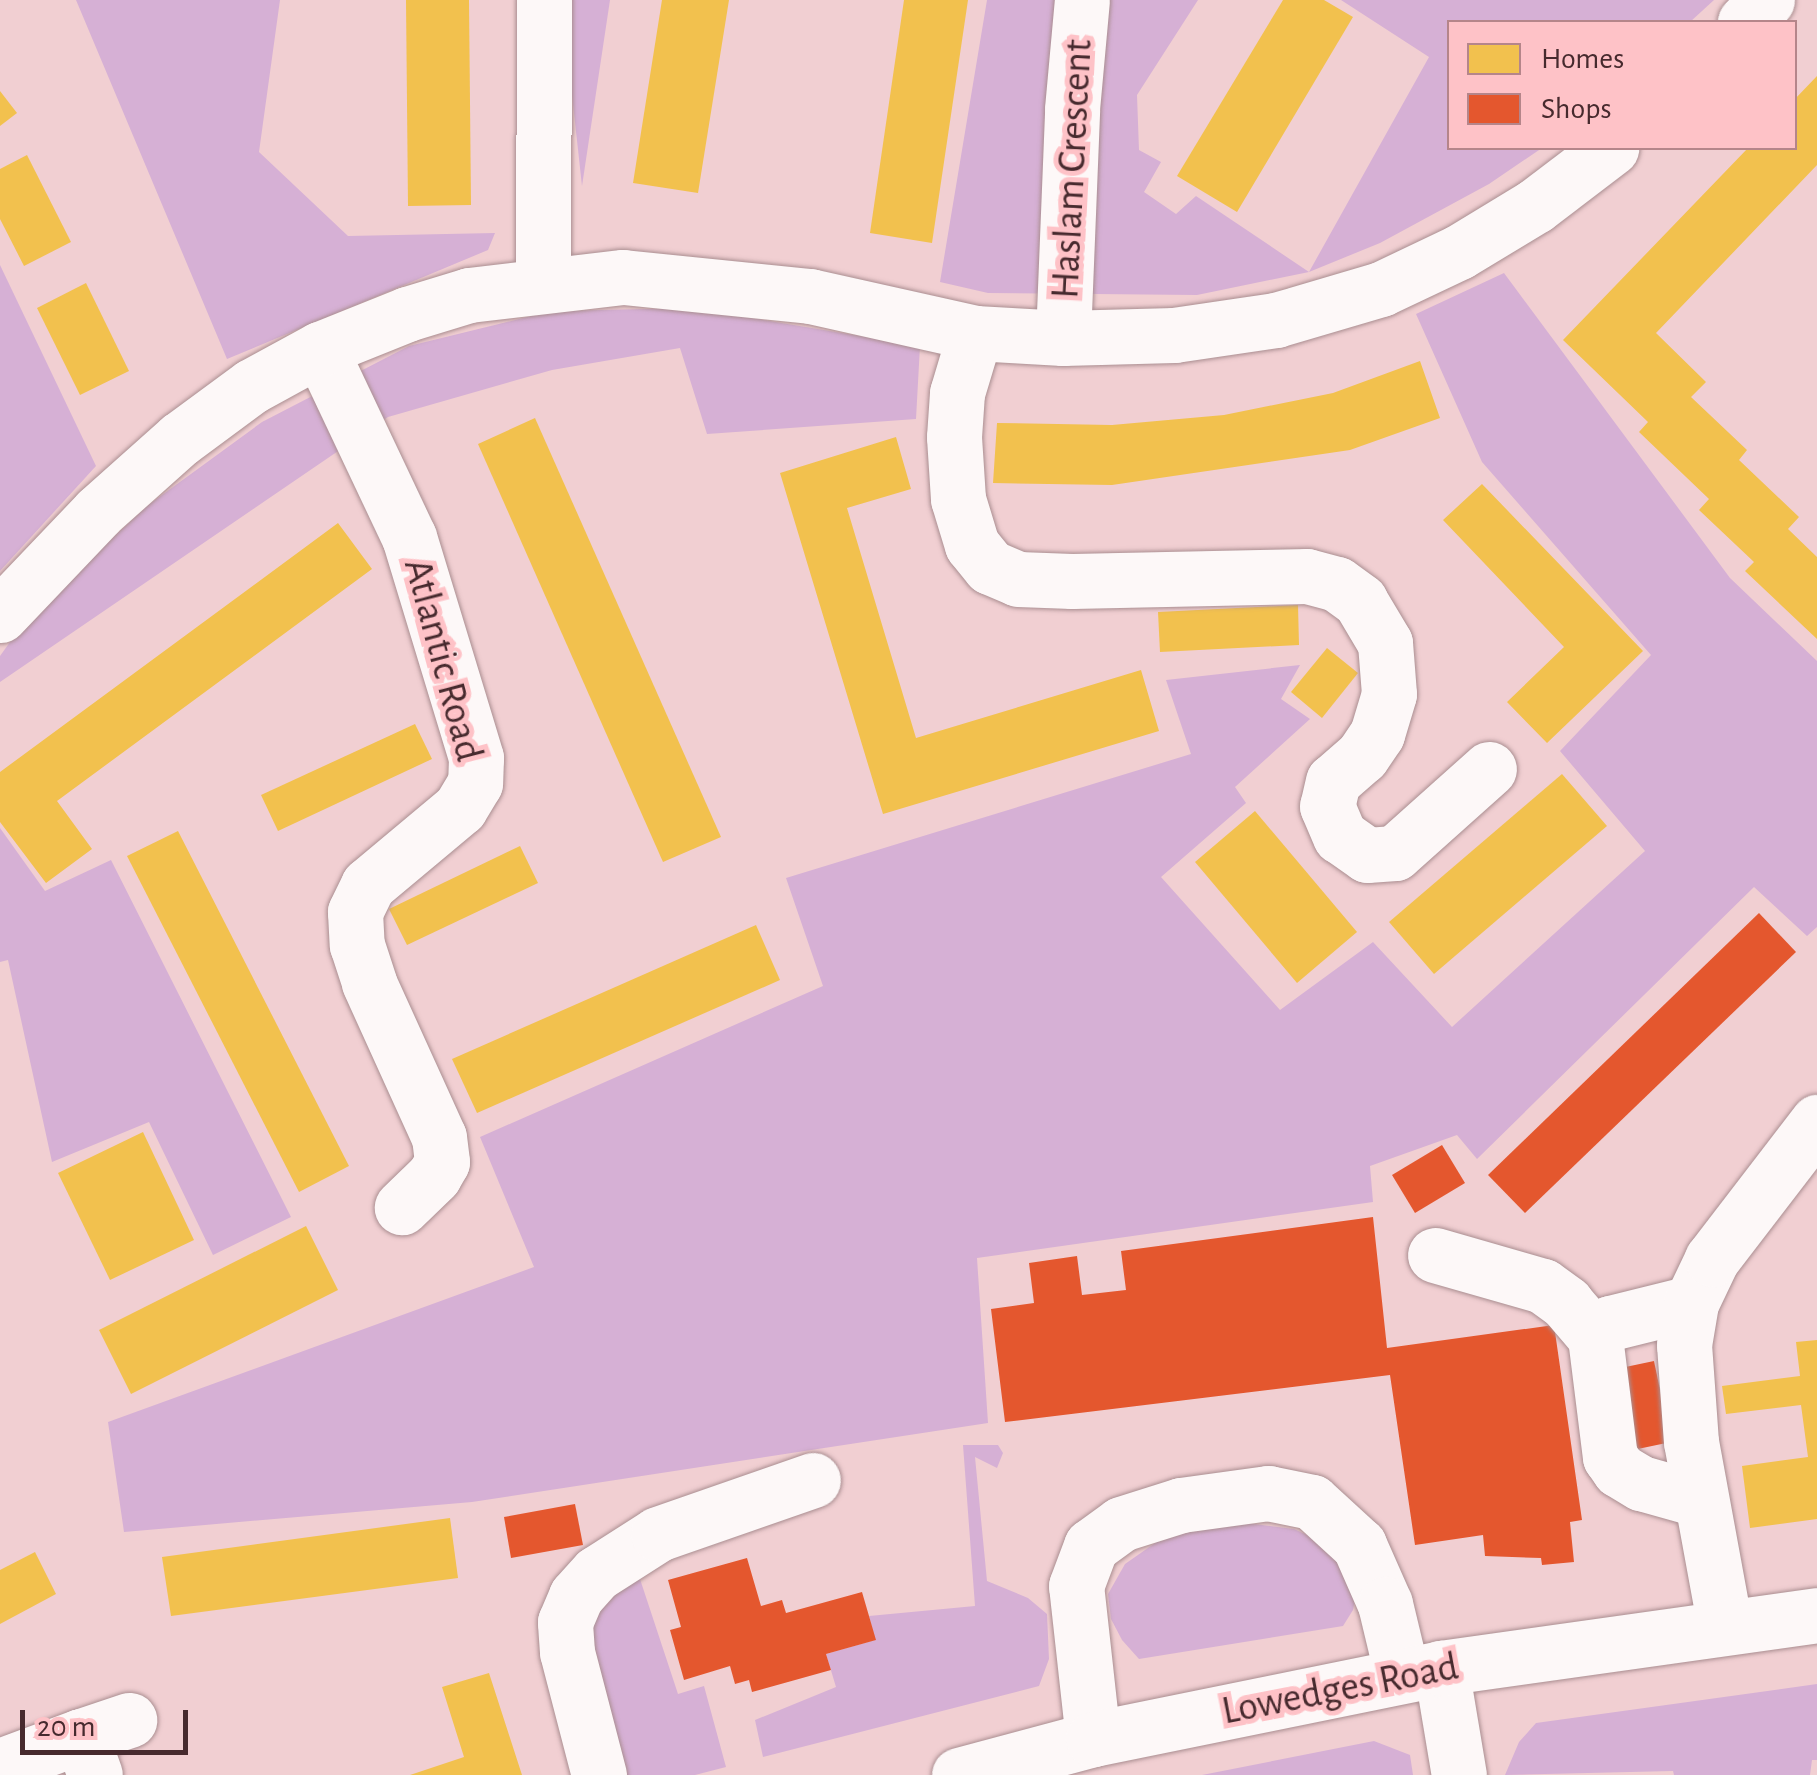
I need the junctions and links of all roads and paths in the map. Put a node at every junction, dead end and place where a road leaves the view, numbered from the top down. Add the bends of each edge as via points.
1 (544, 0) edge
2 (1082, 0) edge
3 (1767, 0) edge
4 (1747, 20) edge
5 (1608, 150) edge
6 (543, 284) junction
7 (975, 332) junction
8 (1063, 338) junction
9 (320, 349) junction
10 (0, 614) edge
11 (1489, 769) dead end
12 (1817, 1122) edge
13 (402, 1207) dead end
14 (1436, 1255) dead end
15 (1692, 1302) junction
16 (1595, 1337) junction
17 (813, 1480) dead end
18 (1701, 1500) junction
19 (1817, 1615) edge
20 (1725, 1627) junction
21 (1421, 1672) junction
22 (1093, 1739) junction
23 (102, 1743) edge
24 (0, 1766) edge
25 (599, 1775) edge
26 (959, 1775) edge
27 (1459, 1775) edge

1 - 6 street
2 - 8 street, Haslam Crescent
3 - 4 street
5 - 8 street via 1535,206 1381,289 1276,320 1191,333
6 - 7 street via 622,277 702,282 810,296
6 - 9 street via 453,300
7 - 8 street
7 - 11 street via 957,393 958,500 972,545 990,567 1018,579 1307,576 1337,584 1360,602 1385,643 1389,694 1377,734 1333,781 1326,806 1340,836 1366,854 1395,853
9 - 10 street via 252,386 180,439
9 - 13 street, Atlantic Road via 409,538 476,758 475,783 460,808 368,885 356,912 357,946 369,982 439,1136 442,1162
12 - 15 street via 1712,1259
14 - 16 street via 1542,1286 1566,1302
15 - 16 street via 1610,1323
15 - 18 street via 1684,1345
16 - 18 street via 1610,1457 1641,1483
17 - 25 street via 658,1534 597,1573 576,1596 565,1622 567,1652
18 - 20 street
19 - 20 street, Lowedges Road
20 - 21 street, Lowedges Road
21 - 22 street, Lowedges Road
21 - 22 street via 1359,1544 1312,1502 1268,1492 1180,1505 1121,1524 1091,1546 1076,1586
21 - 27 street
22 - 26 street, Lowedges Road
23 - 24 street

